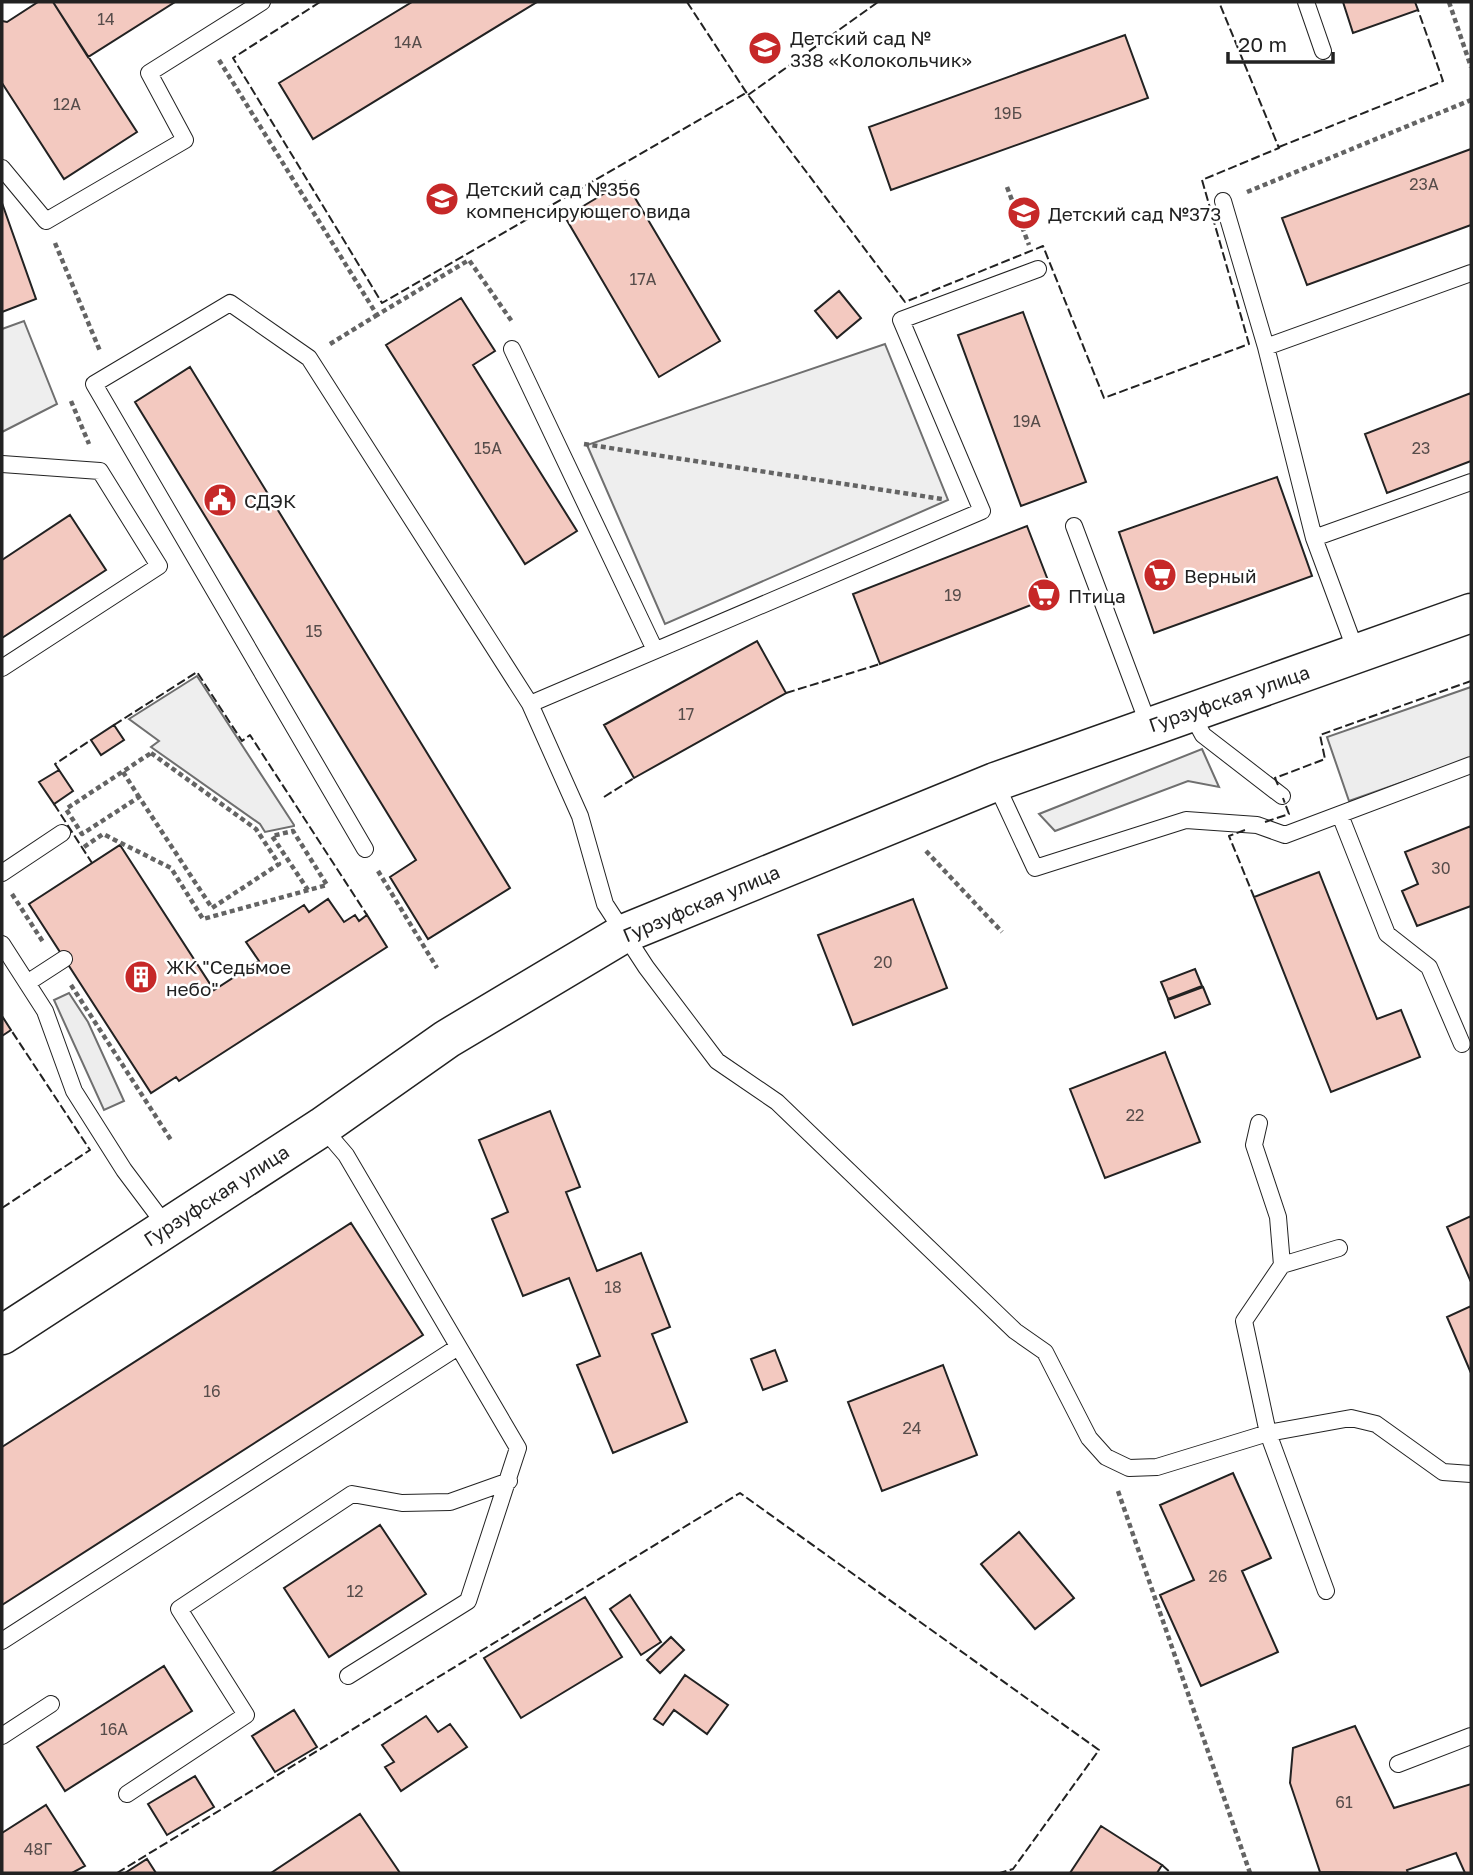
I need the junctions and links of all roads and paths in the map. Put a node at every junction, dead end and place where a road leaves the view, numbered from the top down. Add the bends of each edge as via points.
1 (262, 2) edge
2 (1306, 2) edge
3 (1449, 2) edge
4 (205, 38) junction
5 (1323, 51) dead end
6 (1471, 67) edge
7 (1471, 100) edge
8 (2, 168) edge
9 (1007, 187) dead end
10 (1223, 201) joint
11 (46, 220) junction
12 (1038, 269) joint
13 (1471, 273) edge
14 (377, 316) junction
15 (1266, 347) junction
16 (512, 349) joint
17 (309, 358) junction
18 (110, 374) junction
19 (69, 396) dead end
20 (555, 440) junction
21 (2, 464) edge
22 (100, 471) junction
23 (1471, 482) edge
24 (982, 511) junction
25 (1074, 526) dead end
26 (1314, 538) junction
27 (1471, 613) edge
28 (655, 650) junction
29 (1357, 654) junction
30 (2, 668) edge
31 (530, 704) junction
32 (1190, 710) junction
33 (1149, 726) junction
34 (1471, 765) edge
35 (123, 772) junction
36 (995, 782) junction
37 (1282, 796) dead end
38 (139, 797) junction
39 (1340, 815) junction
40 (62, 834) dead end
41 (103, 834) dead end
42 (365, 849) joint
43 (926, 851) dead end
44 (2, 873) edge
45 (308, 890) junction
46 (12, 894) dead end
47 (1002, 932) dead end
48 (623, 934) junction
49 (2, 944) edge
50 (60, 961) junction
51 (437, 968) dead end
52 (27, 983) junction
53 (1462, 1044) dead end
54 (1259, 1123) dead end
55 (322, 1126) junction
56 (172, 1140) dead end
57 (166, 1226) junction
58 (1339, 1248) dead end
59 (1282, 1265) junction
60 (2, 1335) edge
61 (458, 1347) junction
62 (1268, 1433) junction
63 (1106, 1457) junction
64 (1471, 1474) edge
65 (509, 1482) junction
66 (1326, 1591) dead end
67 (2, 1641) edge
68 (348, 1676) dead end
69 (51, 1704) dead end
70 (1471, 1736) edge
71 (2, 1737) edge
72 (1398, 1764) dead end
73 (127, 1794) dead end
74 (1250, 1873) edge

1 - 4 lane
2 - 5 lane
3 - 6 path
4 - 11 lane via 149,74 185,140
4 - 14 path
7 - 10 path
8 - 11 lane
9 - 12 path
10 - 15 lane
11 - 18 path
12 - 24 lane via 901,320
13 - 15 lane
14 - 16 path via 469,260 526,341
14 - 17 path
15 - 26 lane
16 - 20 lane
17 - 18 lane via 230,303
17 - 31 lane
18 - 42 lane via 94,384
19 - 22 path
20 - 24 path via 948,500
20 - 28 lane
21 - 22 lane
22 - 30 lane via 159,566
23 - 26 lane
24 - 28 lane
25 - 33 lane
26 - 29 lane
27 - 29 main road, Гурзуфская улица
28 - 31 lane
29 - 32 main road, Гурзуфская улица
31 - 48 lane via 580,816 605,904
32 - 33 main road, Гурзуфская улица
32 - 37 lane via 1203,735
33 - 36 main road, Гурзуфская улица
34 - 39 lane
35 - 38 path
35 - 38 path via 66,809 82,834
35 - 38 path via 151,753 256,829 279,864 212,908
36 - 39 lane via 1035,868 1186,820 1257,825 1285,835
36 - 48 main road, Гурзуфская улица
39 - 53 lane via 1387,934 1429,967
40 - 44 lane
41 - 45 path via 171,868 203,919
42 - 51 path
43 - 47 path
45 - 45 path via 293,869 272,836 293,831 327,885
46 - 50 path
48 - 55 main road, Гурзуфская улица via 447,1039
48 - 63 lane via 717,1062 776,1102 1015,1331 1045,1352 1089,1438
49 - 52 lane
50 - 52 lane
50 - 56 path
52 - 57 lane via 45,1011 74,1091
54 - 59 lane via 1254,1145 1278,1217
55 - 57 main road, Гурзуфская улица
55 - 61 lane via 346,1155
57 - 60 main road, Гурзуфская улица
58 - 59 lane
59 - 62 lane via 1244,1321
61 - 65 lane via 518,1448
61 - 67 lane
62 - 63 lane via 1157,1467 1129,1468
62 - 64 lane via 1351,1418 1376,1424 1443,1472
62 - 66 lane
63 - 74 path
65 - 68 lane via 468,1601
65 - 73 lane via 450,1502 402,1503 352,1494 179,1609 246,1715
69 - 71 lane
70 - 72 lane

